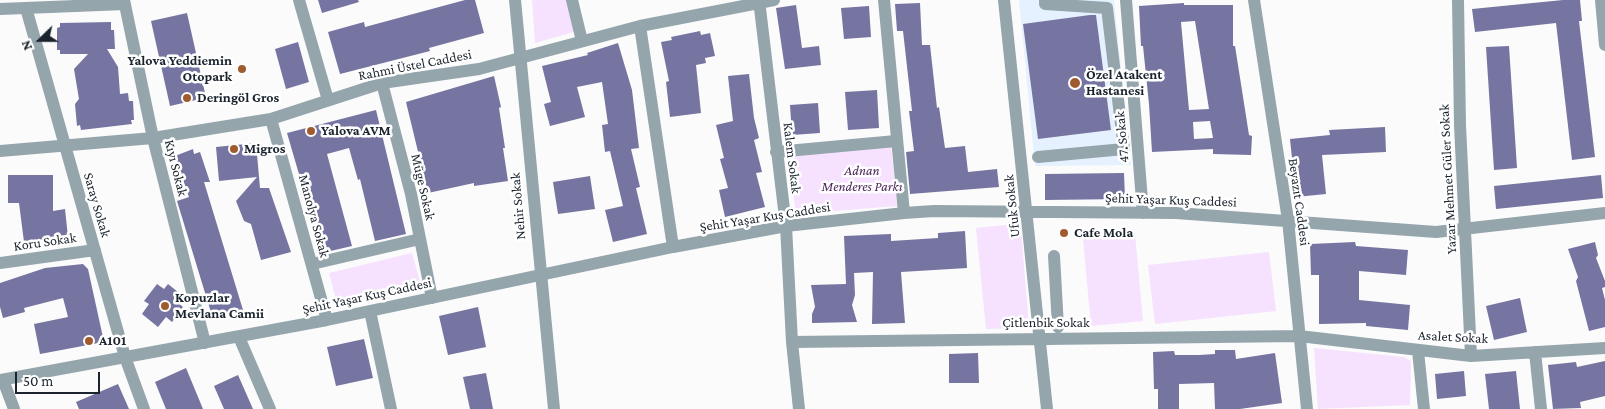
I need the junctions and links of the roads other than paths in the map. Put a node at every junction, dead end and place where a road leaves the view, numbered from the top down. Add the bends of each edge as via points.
1 (299, 0) edge
2 (515, 0) edge
3 (572, 0) edge
4 (774, 0) edge
5 (884, 0) edge
6 (1004, 0) edge
7 (1045, 0) edge
8 (1126, 0) edge
9 (1254, 0) edge
10 (1458, 0) edge
11 (1601, 0) edge
12 (759, 1) edge
13 (125, 2) edge
14 (26, 8) junction
15 (0, 9) edge
16 (640, 26) junction
17 (582, 42) junction
18 (1605, 45) edge
19 (519, 58) junction
20 (382, 84) junction
21 (328, 100) junction
22 (271, 119) junction
23 (153, 138) junction
24 (896, 141) junction
25 (65, 147) junction
26 (0, 151) edge
27 (776, 152) junction
28 (1038, 157) dead end
29 (1028, 212) junction
30 (904, 213) junction
31 (1143, 213) junction
32 (1605, 214) edge
33 (1288, 220) junction
34 (786, 226) junction
35 (1466, 229) junction
36 (420, 239) junction
37 (673, 247) junction
38 (94, 250) junction
39 (1054, 256) dead end
40 (0, 263) edge
41 (312, 264) junction
42 (1034, 270) junction
43 (1055, 270) junction
44 (540, 276) junction
45 (432, 298) junction
46 (370, 311) junction
47 (327, 320) junction
48 (1058, 327) dead end
49 (1300, 336) junction
50 (239, 337) junction
51 (1041, 338) junction
52 (205, 342) junction
53 (792, 342) junction
54 (1605, 348) edge
55 (1418, 351) junction
56 (1535, 352) junction
57 (1471, 356) junction
58 (125, 357) junction
59 (2, 380) edge
60 (14, 409) edge
61 (144, 409) edge
62 (270, 409) edge
63 (392, 409) edge
64 (554, 409) edge
65 (799, 409) edge
66 (1047, 409) edge
67 (1307, 409) edge
68 (1424, 409) edge
69 (1541, 409) edge

1 - 21 street
2 - 19 street, Nehir Sokak
3 - 17 street
4 - 12 street, Rahmi Üstel Caddesi
5 - 24 street
6 - 29 street, Ufuk Sokak
7 - 28 street via 1045,4 1107,8 1124,149
8 - 31 street, 47. Sokak
9 - 33 street, Beyazıt Caddesi
10 - 35 street, Yazar Mehmet Güler Sokak
11 - 18 street
12 - 16 street, Rahmi Üstel Caddesi
12 - 27 street, Kalem Sokak
13 - 14 street
13 - 23 street, Kıyı Sokak
14 - 15 street
14 - 25 street, Saray Sokak
16 - 17 street, Rahmi Üstel Caddesi
16 - 37 street
17 - 19 street, Rahmi Üstel Caddesi
19 - 20 street, Rahmi Üstel Caddesi
19 - 44 street, Nehir Sokak
20 - 21 street, Rahmi Üstel Caddesi
20 - 36 street, Müge Sokak
21 - 22 street, Rahmi Üstel Caddesi
22 - 23 street, Rahmi Üstel Caddesi
22 - 41 street, Manolya Sokak
23 - 25 street, Rahmi Üstel Caddesi
23 - 52 street, Kıyı Sokak
24 - 27 street
24 - 30 street
25 - 26 street, Rahmi Üstel Caddesi
25 - 38 street, Saray Sokak
27 - 34 street, Kalem Sokak
29 - 30 street, Şehit Yaşar Kuş Caddesi
29 - 31 street, Şehit Yaşar Kuş Caddesi
29 - 42 street, Ufuk Sokak
30 - 34 street, Şehit Yaşar Kuş Caddesi
31 - 33 street, Şehit Yaşar Kuş Caddesi
32 - 35 street, Şehit Yaşar Kuş Caddesi
33 - 35 street, Şehit Yaşar Kuş Caddesi via 1436,232
33 - 49 street, Beyazıt Caddesi
34 - 37 street, Şehit Yaşar Kuş Caddesi
34 - 53 street, Kalem Sokak
35 - 57 street, Yazar Mehmet Güler Sokak
36 - 41 street
36 - 45 street, Müge Sokak
37 - 44 street, Şehit Yaşar Kuş Caddesi
38 - 40 street, Koru Sokak
38 - 58 street, Saray Sokak
39 - 43 street
41 - 47 street, Manolya Sokak
42 - 43 street
42 - 51 street, Ufuk Sokak
43 - 48 street
44 - 45 street, Şehit Yaşar Kuş Caddesi
44 - 64 street, Nehir Sokak
45 - 46 street, Şehit Yaşar Kuş Caddesi
46 - 47 street, Şehit Yaşar Kuş Caddesi
46 - 63 street
47 - 50 street, Şehit Yaşar Kuş Caddesi
49 - 51 street, Çitlenbik Sokak
49 - 55 street, Asalet Sokak
49 - 67 street, Beyazıt Caddesi
50 - 52 street, Şehit Yaşar Kuş Caddesi
50 - 62 street
51 - 53 street, Çitlenbik Sokak
51 - 66 street, Ufuk Sokak
52 - 58 street, Şehit Yaşar Kuş Caddesi
53 - 65 street, Kalem Sokak
54 - 56 street, Asalet Sokak
55 - 57 street, Asalet Sokak
55 - 68 street
56 - 57 street, Asalet Sokak
56 - 69 street
58 - 59 street, Şehit Yaşar Kuş Caddesi
58 - 61 street, Saray Sokak
59 - 60 street

